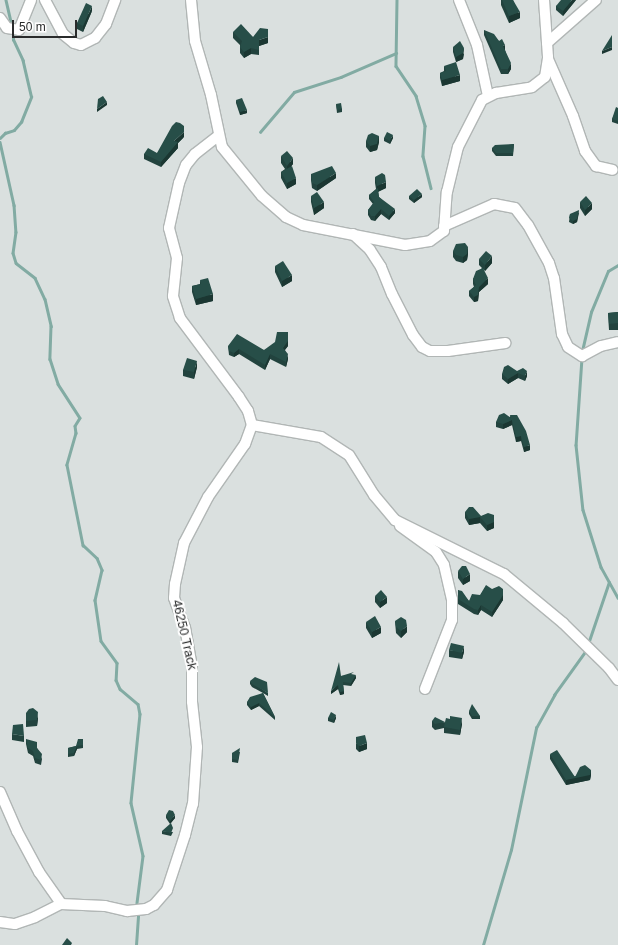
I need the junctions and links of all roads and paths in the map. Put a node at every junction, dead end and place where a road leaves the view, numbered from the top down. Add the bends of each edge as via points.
1 (32, 0) edge
2 (45, 0) edge
3 (115, 0) edge
4 (191, 0) edge
5 (459, 0) edge
6 (544, 0) edge
7 (596, 0) edge
8 (0, 18) edge
9 (547, 43) junction
10 (548, 57) junction
11 (488, 96) junction
12 (218, 136) junction
13 (612, 170) dead end
14 (444, 226) junction
15 (353, 234) junction
16 (618, 342) edge
17 (505, 343) dead end
18 (252, 425) junction
19 (395, 520) junction
20 (618, 680) edge
21 (425, 689) dead end
22 (0, 792) edge
23 (61, 904) junction
24 (0, 922) edge

1 - 8 street via 19,30 7,28
2 - 3 street via 63,34 81,45 95,38 106,24
4 - 12 street via 195,41 211,95
5 - 11 street via 477,45
6 - 9 street
7 - 9 street
9 - 10 street
10 - 11 street via 545,77 540,83 520,91
10 - 13 street via 585,151 596,166
11 - 14 street via 478,104 458,147 447,192
12 - 15 street via 222,147 262,196 286,217 304,225
12 - 18 street via 195,154 186,165 179,183 169,228 177,258 173,296 180,318 239,397 248,411
14 - 15 street via 440,236 418,244 397,244
14 - 16 street via 494,204 515,208 525,220 549,263 554,278 562,334 568,347 582,356 601,346
15 - 17 street via 370,250 381,267 413,336 422,347 448,351
18 - 19 street via 308,434 331,443 348,455 374,496
18 - 23 street, 46250 Track via 245,444 208,497 184,543 175,584 174,598 185,628 192,667 192,702 197,747 193,804 173,875 161,898 146,910 127,911 97,905
19 - 20 street via 504,574 563,623
19 - 21 street via 403,530 436,552 444,565 452,599 452,620
22 - 23 street via 39,872
23 - 24 street, 46250 Track via 15,924

